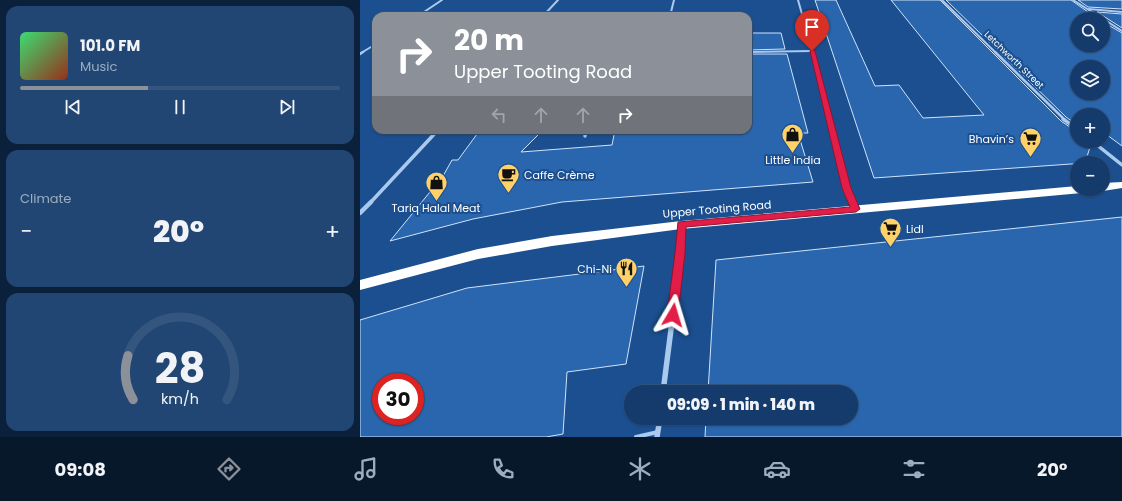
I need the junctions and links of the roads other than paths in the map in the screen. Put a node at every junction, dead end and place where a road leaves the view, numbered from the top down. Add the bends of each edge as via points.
1 (442, 0) edge
2 (558, 0) edge
3 (674, 0) edge
4 (798, 0) edge
5 (942, 0) edge
6 (1073, 0) edge
7 (1087, 9) junction
8 (424, 12) edge
9 (547, 12) edge
10 (671, 12) edge
11 (1122, 12) edge
12 (1122, 30) edge
13 (372, 46) edge
14 (812, 51) junction
15 (752, 52) edge
16 (360, 54) edge
17 (1070, 124) edge
18 (434, 134) edge
19 (1101, 148) edge
20 (1122, 165) edge
21 (1122, 185) edge
22 (1110, 186) edge
23 (1070, 190) edge
24 (856, 209) junction
25 (360, 213) edge
26 (681, 225) junction
27 (360, 285) edge
28 (664, 385) edge
29 (659, 425) edge
30 (658, 435) edge
31 (636, 437) edge

1 - 8 street
2 - 9 street
3 - 10 street
4 - 14 street
5 - 17 street, Letchworth Street
6 - 7 street
7 - 11 street
7 - 12 street
13 - 16 street
14 - 15 street
14 - 24 street via 846,188
18 - 25 street
19 - 20 street
21 - 22 highway
23 - 24 highway, Upper Tooting Road
24 - 26 highway, Upper Tooting Road
26 - 27 highway, Upper Tooting Road via 509,248
26 - 28 street
29 - 30 street
30 - 31 lane

